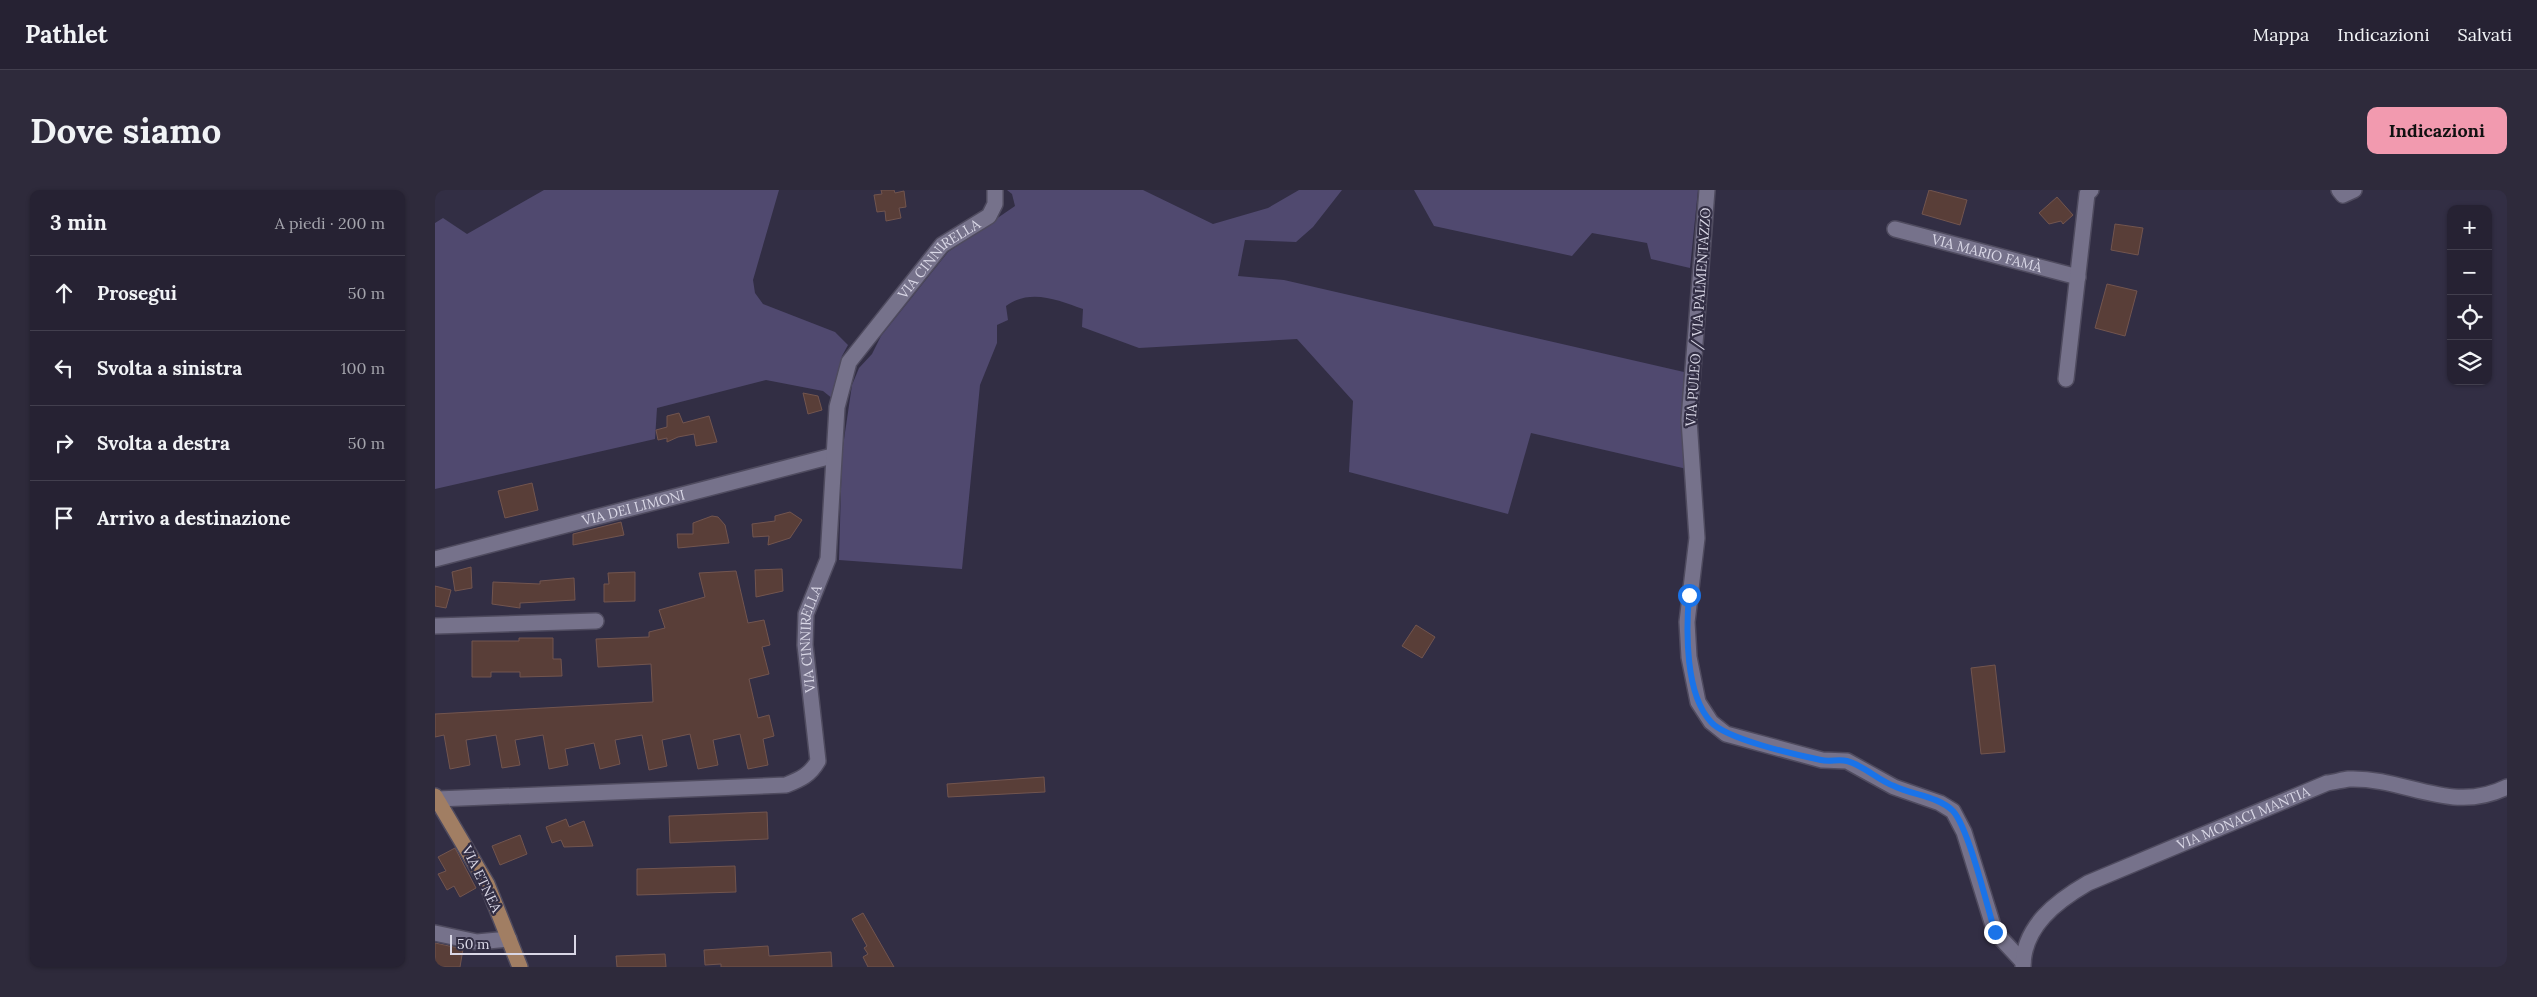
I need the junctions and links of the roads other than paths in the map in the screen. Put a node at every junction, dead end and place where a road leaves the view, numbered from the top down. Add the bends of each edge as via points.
1 (995, 190) edge
2 (1707, 190) edge
3 (2091, 190) edge
4 (2339, 190) edge
5 (2354, 190) edge
6 (1895, 229) dead end
7 (2078, 277) junction
8 (2066, 379) dead end
9 (832, 456) junction
10 (435, 559) edge
11 (596, 621) dead end
12 (435, 626) edge
13 (2507, 788) edge
14 (436, 798) edge
15 (435, 933) edge
16 (509, 939) junction
17 (2023, 965) edge
18 (520, 967) edge

1 - 9 street, VIA CINNIRELLA via 995,204 989,216 942,245 849,362 837,407
2 - 17 street, VIA PULEO / VIA PALMENTAZZO via 1689,420 1697,538 1687,622 1689,657 1698,702 1711,722 1727,734 1822,760 1847,761 1894,786 1953,811 1964,832 1995,932
3 - 7 street via 2087,194
4 - 5 street via 2343,195
6 - 7 street, VIA MARIO FAMÀ
7 - 8 street
9 - 10 street, VIA DEI LIMONI
9 - 14 street, VIA CINNIRELLA via 828,559 807,614 805,645 818,761 803,779 786,785
11 - 12 street
13 - 17 street, VIA MONACI MANTIA via 2491,796 2469,799 2442,797 2350,779 2327,783 2088,882 2055,904 2039,922 2028,940
14 - 16 main road, VIA ETNEA via 487,884
15 - 16 street via 477,942
16 - 18 main road, VIA ETNEA

